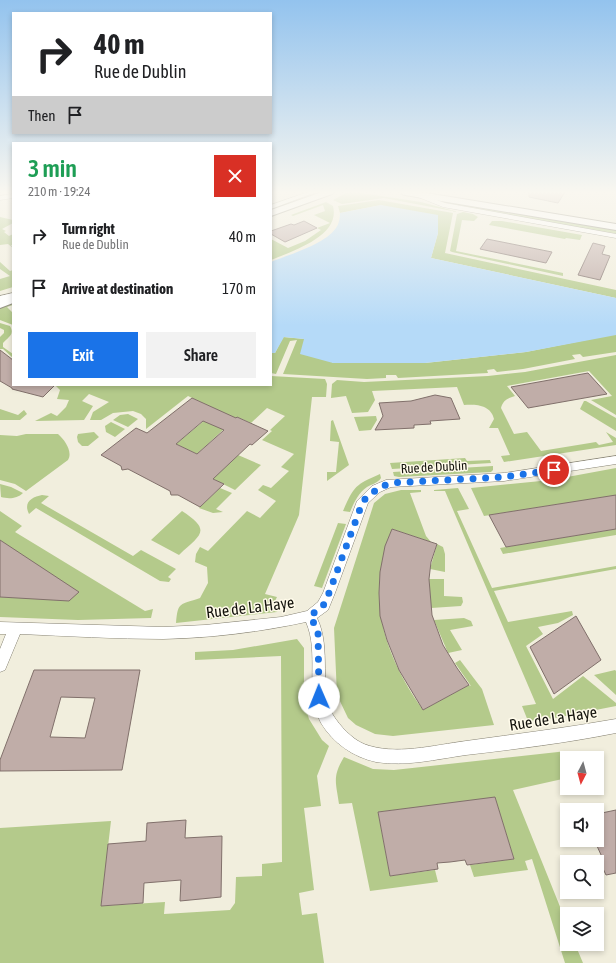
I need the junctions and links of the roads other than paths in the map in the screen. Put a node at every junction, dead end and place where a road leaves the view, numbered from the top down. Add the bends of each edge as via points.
1 (12, 290) edge
2 (0, 295) edge
3 (12, 295) edge
4 (0, 299) edge
5 (12, 299) edge
6 (0, 304) edge
7 (616, 460) edge
8 (310, 616) junction
9 (0, 628) edge
10 (15, 629) junction
11 (0, 666) edge
12 (616, 726) edge

1 - 2 street
3 - 4 street
5 - 6 street
7 - 8 street, Rue de Dublin via 504,477 390,483 376,489 363,501 323,606
8 - 10 street, Rue de La Haye via 205,631 163,633
8 - 12 street, Rue de La Haye via 318,631 319,697 326,717 343,738 363,751 394,757 566,736
9 - 10 street, Rue de La Haye
10 - 11 street

